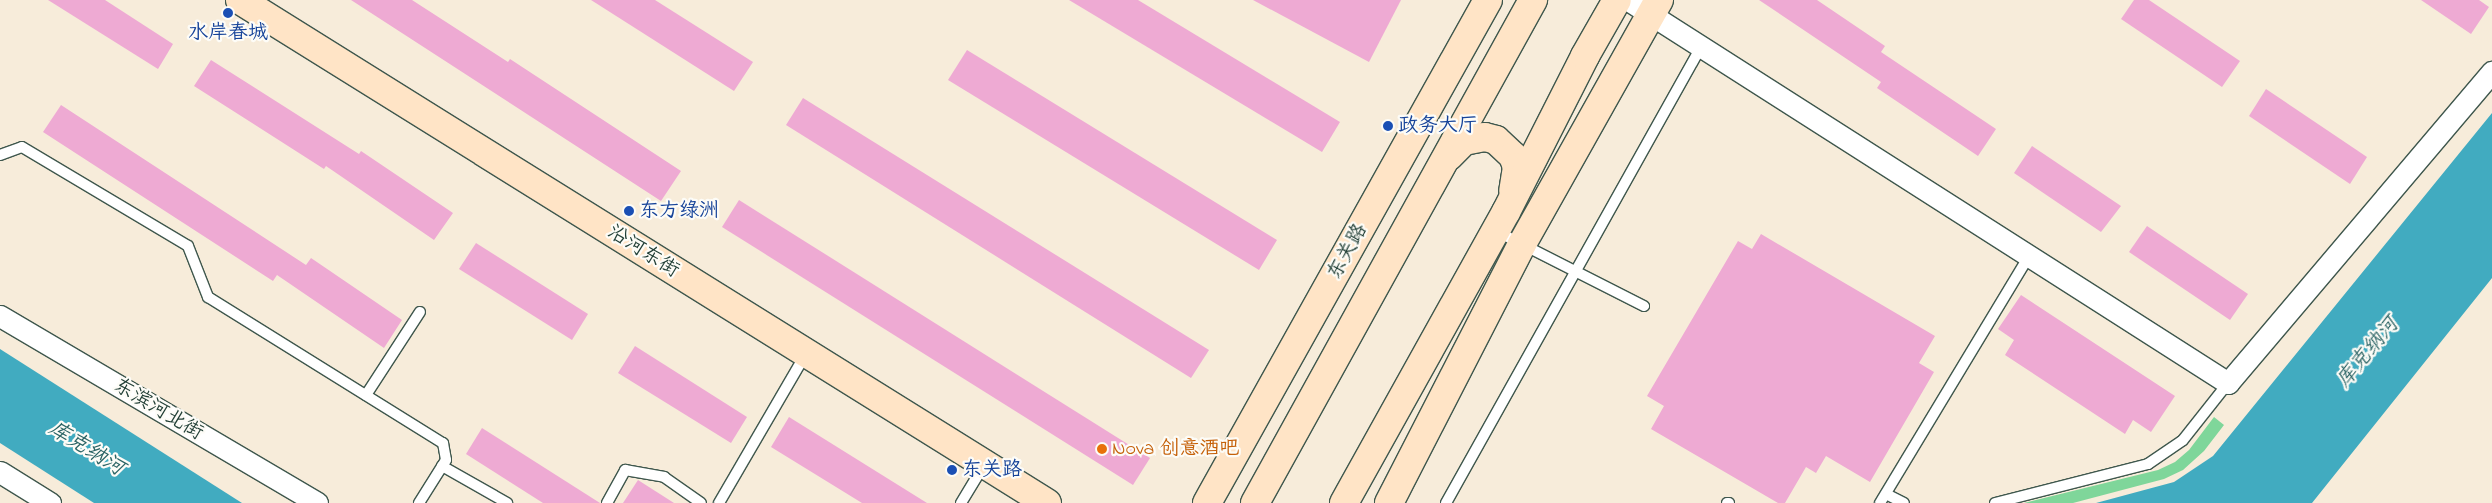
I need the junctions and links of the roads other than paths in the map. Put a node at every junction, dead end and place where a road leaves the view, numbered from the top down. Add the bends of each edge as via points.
1 (240, 0) edge
2 (1488, 0) edge
3 (1533, 0) edge
4 (1617, 0) edge
5 (1628, 0) edge
6 (1655, 7) edge
7 (1702, 47) junction
8 (2492, 72) edge
9 (0, 155) edge
10 (1442, 164) junction
11 (1501, 221) junction
12 (1522, 244) junction
13 (2029, 256) junction
14 (1575, 271) junction
15 (1644, 306) dead end
16 (420, 312) dead end
17 (0, 316) edge
18 (806, 353) junction
19 (2228, 383) junction
20 (366, 396) junction
21 (984, 464) junction
22 (442, 466) junction
23 (0, 472) edge
24 (1886, 494) junction
25 (50, 503) edge
26 (317, 503) edge
27 (419, 503) edge
28 (507, 503) edge
29 (607, 503) edge
30 (701, 503) edge
31 (719, 503) edge
32 (961, 503) edge
33 (1047, 503) edge
34 (1207, 503) edge
35 (1254, 503) edge
36 (1344, 503) edge
37 (1389, 503) edge
38 (1446, 503) edge
39 (1880, 503) edge
40 (1904, 503) edge
41 (1995, 503) edge

1 - 18 street, 沿河东街
2 - 34 street, 东关路
3 - 10 street, 东关路
4 - 11 street
5 - 6 street
6 - 7 street
6 - 12 street
7 - 13 street
7 - 14 lane
8 - 19 street
9 - 20 lane via 22,147 188,246 208,298
10 - 11 street via 1455,148 1474,138 1496,140 1505,147 1513,156 1517,178
10 - 35 street, 东关路
11 - 12 lane
11 - 36 street
12 - 14 lane
12 - 37 street
13 - 19 street
13 - 24 lane
14 - 15 lane
14 - 38 lane
16 - 20 lane
17 - 26 street, 东滨河北街
18 - 21 street, 沿河东街
18 - 31 lane
19 - 41 lane via 2183,440 2148,464
20 - 22 lane via 443,443 446,460
21 - 32 lane
21 - 33 street, 沿河东街
22 - 27 lane
22 - 28 lane
23 - 25 street
24 - 39 lane
24 - 40 lane
29 - 30 lane via 626,470 664,477

